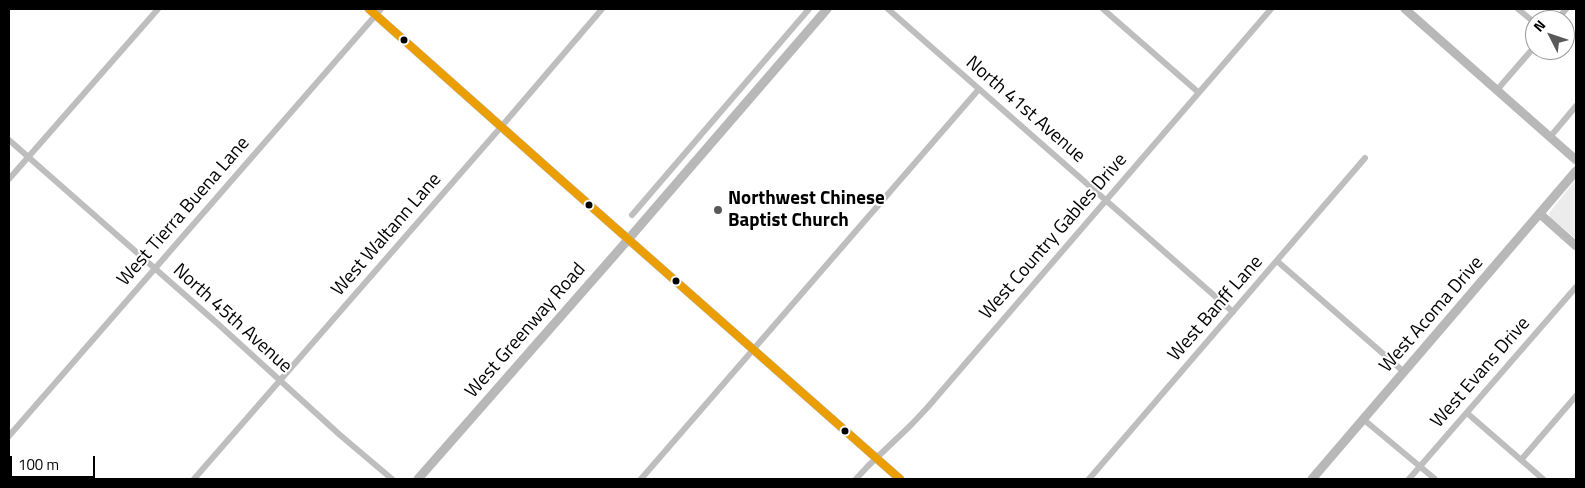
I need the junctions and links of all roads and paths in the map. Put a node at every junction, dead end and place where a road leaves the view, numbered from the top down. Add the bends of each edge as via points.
1 (158, 9) edge
2 (602, 9) edge
3 (809, 9) edge
4 (827, 9) edge
5 (888, 9) edge
6 (1103, 9) edge
7 (1270, 9) edge
8 (1409, 10) edge
9 (375, 11) edge
10 (1525, 58) edge
11 (978, 89) junction
12 (1497, 90) junction
13 (1198, 92) junction
14 (1576, 106) edge
15 (501, 127) junction
16 (1550, 137) junction
17 (9, 140) edge
18 (28, 157) junction
19 (1366, 158) dead end
20 (1576, 160) edge
21 (1576, 171) edge
22 (9, 179) edge
23 (648, 196) junction
24 (1105, 201) junction
25 (658, 205) junction
26 (1540, 214) junction
27 (632, 215) dead end
28 (628, 240) junction
29 (1576, 246) edge
30 (1277, 261) junction
31 (154, 269) junction
32 (1576, 287) edge
33 (1233, 312) junction
34 (753, 350) junction
35 (1404, 372) junction
36 (279, 381) junction
37 (1576, 396) edge
38 (1466, 413) junction
39 (1363, 419) junction
40 (9, 436) edge
41 (876, 458) junction
42 (1521, 460) junction
43 (1420, 467) junction
44 (194, 479) edge
45 (392, 479) edge
46 (418, 479) edge
47 (640, 479) edge
48 (856, 479) edge
49 (900, 479) edge
50 (1089, 479) edge
51 (1312, 479) edge
52 (1409, 479) edge
53 (1435, 479) edge
54 (1543, 479) edge

1 - 18 street
2 - 15 street, West Waltann Lane
3 - 23 street
4 - 25 main road, West Greenway Road
5 - 11 street, North 41st Avenue
6 - 13 street
7 - 13 street, West Country Gables Drive
8 - 12 main road
9 - 15 main road
9 - 31 street, West Tierra Buena Lane
10 - 12 street
11 - 24 street, North 41st Avenue
11 - 34 street
12 - 16 main road
13 - 24 street, West Country Gables Drive
14 - 16 street
15 - 28 main road
15 - 36 street, West Waltann Lane
16 - 20 main road
17 - 18 street, North 45th Avenue
18 - 22 street
18 - 31 street, North 45th Avenue
19 - 30 street, West Banff Lane
21 - 26 main road, West Acoma Drive
23 - 25 street
23 - 27 street
24 - 33 street, North 41st Avenue
24 - 41 street, West Country Gables Drive via 912,425
25 - 28 main road, West Greenway Road
26 - 29 main road
26 - 35 main road, West Acoma Drive
28 - 34 main road
28 - 46 main road, West Greenway Road
30 - 33 street, West Banff Lane
30 - 35 street
31 - 36 street, North 45th Avenue
31 - 40 street, West Tierra Buena Lane
32 - 38 street, West Evans Drive
33 - 50 street, West Banff Lane
34 - 41 main road
34 - 47 street
35 - 39 main road, West Acoma Drive
36 - 44 street, West Waltann Lane
36 - 45 street, North 45th Avenue
37 - 42 street
38 - 42 street
38 - 43 street, West Evans Drive
39 - 43 street
39 - 51 main road, West Acoma Drive
41 - 48 street, West Country Gables Drive
41 - 49 main road
42 - 54 street
43 - 52 street, West Evans Drive
43 - 53 street

